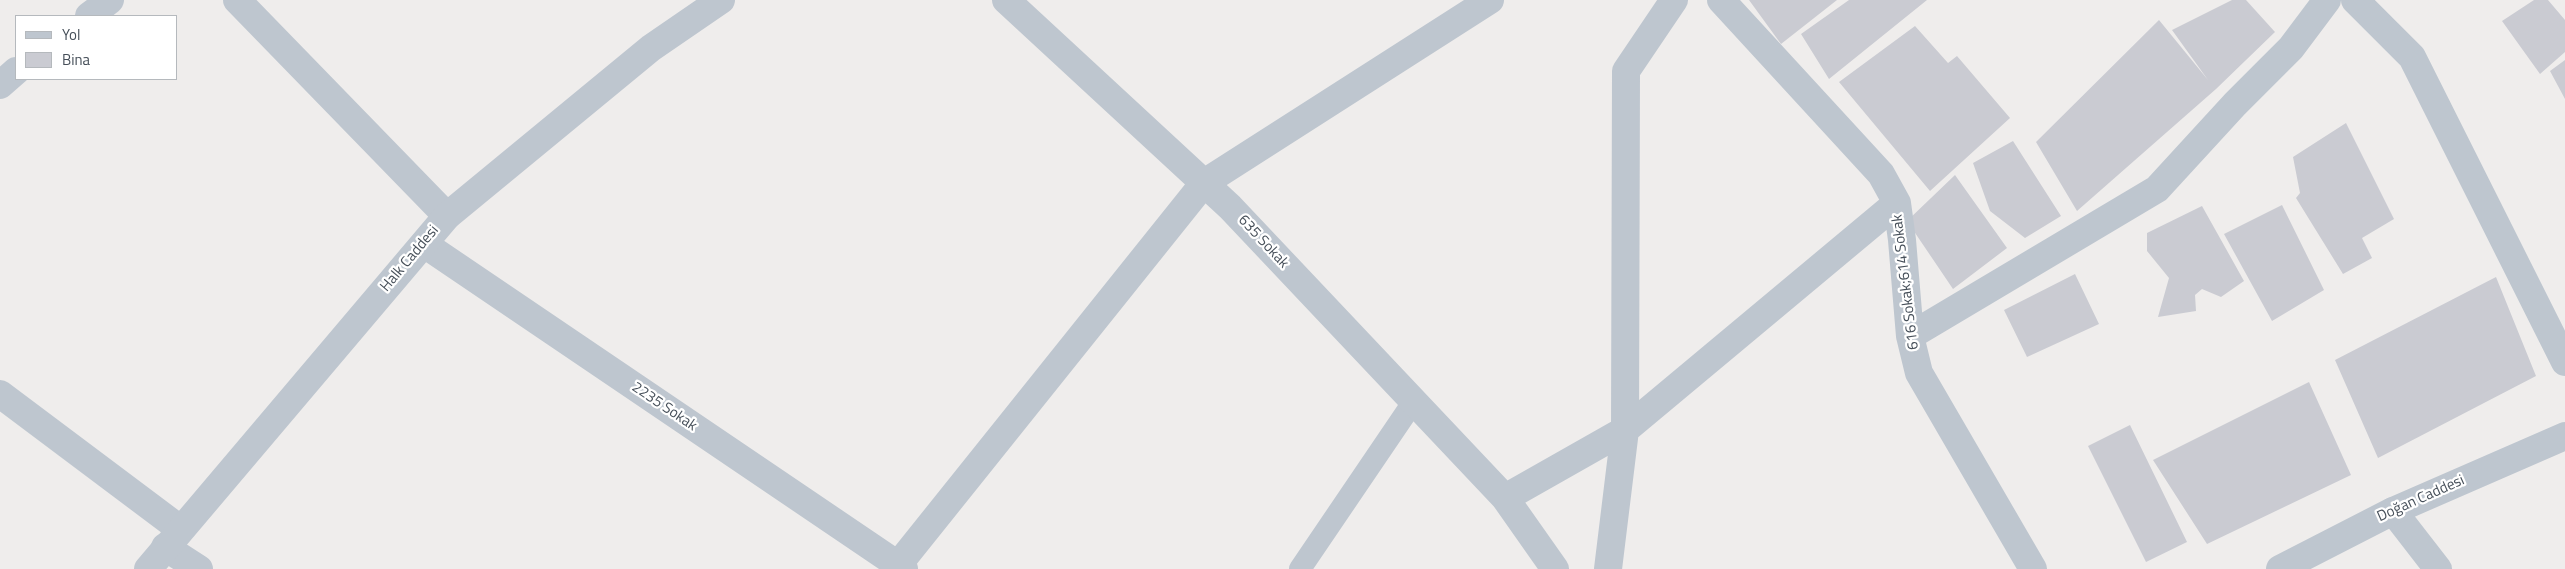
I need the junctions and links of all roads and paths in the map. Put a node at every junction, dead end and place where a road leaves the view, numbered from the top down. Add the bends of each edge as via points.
1 (110, 0) edge
2 (237, 0) edge
3 (721, 0) edge
4 (1006, 0) edge
5 (1490, 0) edge
6 (1674, 0) edge
7 (1721, 0) edge
8 (2327, 0) edge
9 (2355, 0) edge
10 (90, 15) edge
11 (1204, 183) junction
12 (1897, 203) junction
13 (446, 216) junction
14 (424, 244) junction
15 (1910, 336) junction
16 (2565, 362) edge
17 (0, 394) edge
18 (1414, 402) junction
19 (1625, 430) junction
20 (2565, 436) edge
21 (1506, 498) junction
22 (2393, 511) junction
23 (172, 538) junction
24 (901, 567) edge
25 (148, 569) edge
26 (199, 569) edge
27 (1300, 569) edge
28 (1554, 569) edge
29 (1608, 569) edge
30 (2033, 569) edge
31 (2280, 569) edge
32 (2438, 569) edge

1 - 10 street
2 - 13 street
3 - 13 street, Halk Caddesi via 651,48
4 - 11 street, 635 Sokak
5 - 11 street
6 - 19 street via 1626,70
7 - 12 street, 616 Sokak;614 Sokak via 1882,174
8 - 15 street via 2291,48 2157,189
9 - 16 street via 2412,57
11 - 18 street, 635 Sokak
11 - 24 street
12 - 15 street, 616 Sokak;614 Sokak
12 - 19 street
13 - 14 street, Halk Caddesi
14 - 23 street, Halk Caddesi
14 - 24 street, 2235 Sokak
15 - 30 street, 616 Sokak;614 Sokak via 1919,374
17 - 23 street
18 - 21 street, 635 Sokak
18 - 27 lane
19 - 21 street
19 - 29 street
20 - 22 street, Doğan Caddesi
21 - 28 street, 635 Sokak
22 - 31 street, Doğan Caddesi
22 - 32 street
23 - 25 street, Halk Caddesi
23 - 26 street

